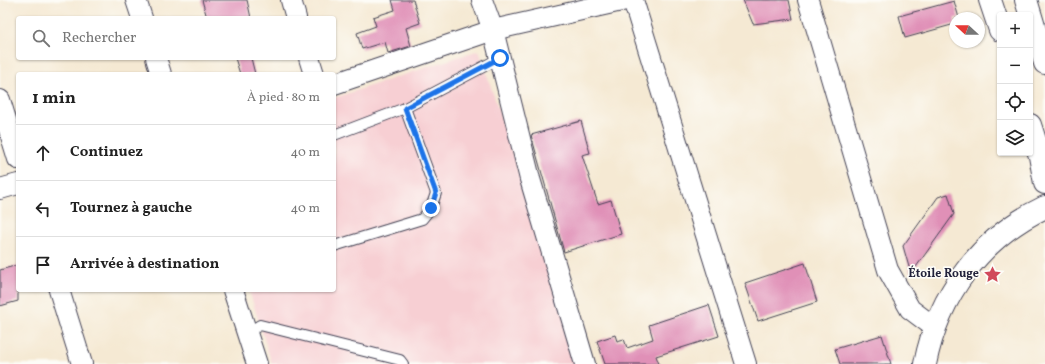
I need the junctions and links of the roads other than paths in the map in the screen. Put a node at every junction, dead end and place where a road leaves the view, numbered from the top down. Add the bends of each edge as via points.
1 (136, 0) edge
2 (291, 0) edge
3 (482, 0) edge
4 (626, 0) edge
5 (633, 0) edge
6 (808, 0) edge
7 (990, 0) edge
8 (1026, 0) edge
9 (141, 16) edge
10 (295, 16) edge
11 (997, 21) edge
12 (493, 30) junction
13 (500, 58) junction
14 (157, 60) edge
15 (310, 60) edge
16 (1045, 63) edge
17 (160, 72) edge
18 (313, 72) edge
19 (336, 83) edge
20 (0, 100) edge
21 (405, 108) junction
22 (336, 134) edge
23 (1033, 134) edge
24 (16, 152) edge
25 (1045, 183) edge
26 (16, 185) edge
27 (0, 189) edge
28 (1045, 207) edge
29 (336, 245) edge
30 (60, 292) edge
31 (234, 292) edge
32 (934, 327) junction
33 (247, 333) junction
34 (82, 364) edge
35 (257, 364) edge
36 (403, 364) edge
37 (585, 364) edge
38 (746, 364) edge
39 (925, 364) edge

1 - 9 street
2 - 10 street
3 - 12 street
4 - 12 street
5 - 38 street
6 - 32 street via 888,270 910,309
7 - 11 main road
8 - 16 main road
12 - 13 street
12 - 19 street
13 - 21 lane
13 - 37 street via 530,179
14 - 17 street
15 - 18 street
20 - 24 street
21 - 22 lane
21 - 29 lane via 436,193 431,208 422,219
23 - 25 main road
26 - 27 street
28 - 32 main road via 1013,225 978,256 950,293
30 - 34 street
31 - 33 street
32 - 39 main road
33 - 35 street
33 - 36 lane via 260,325 400,360

